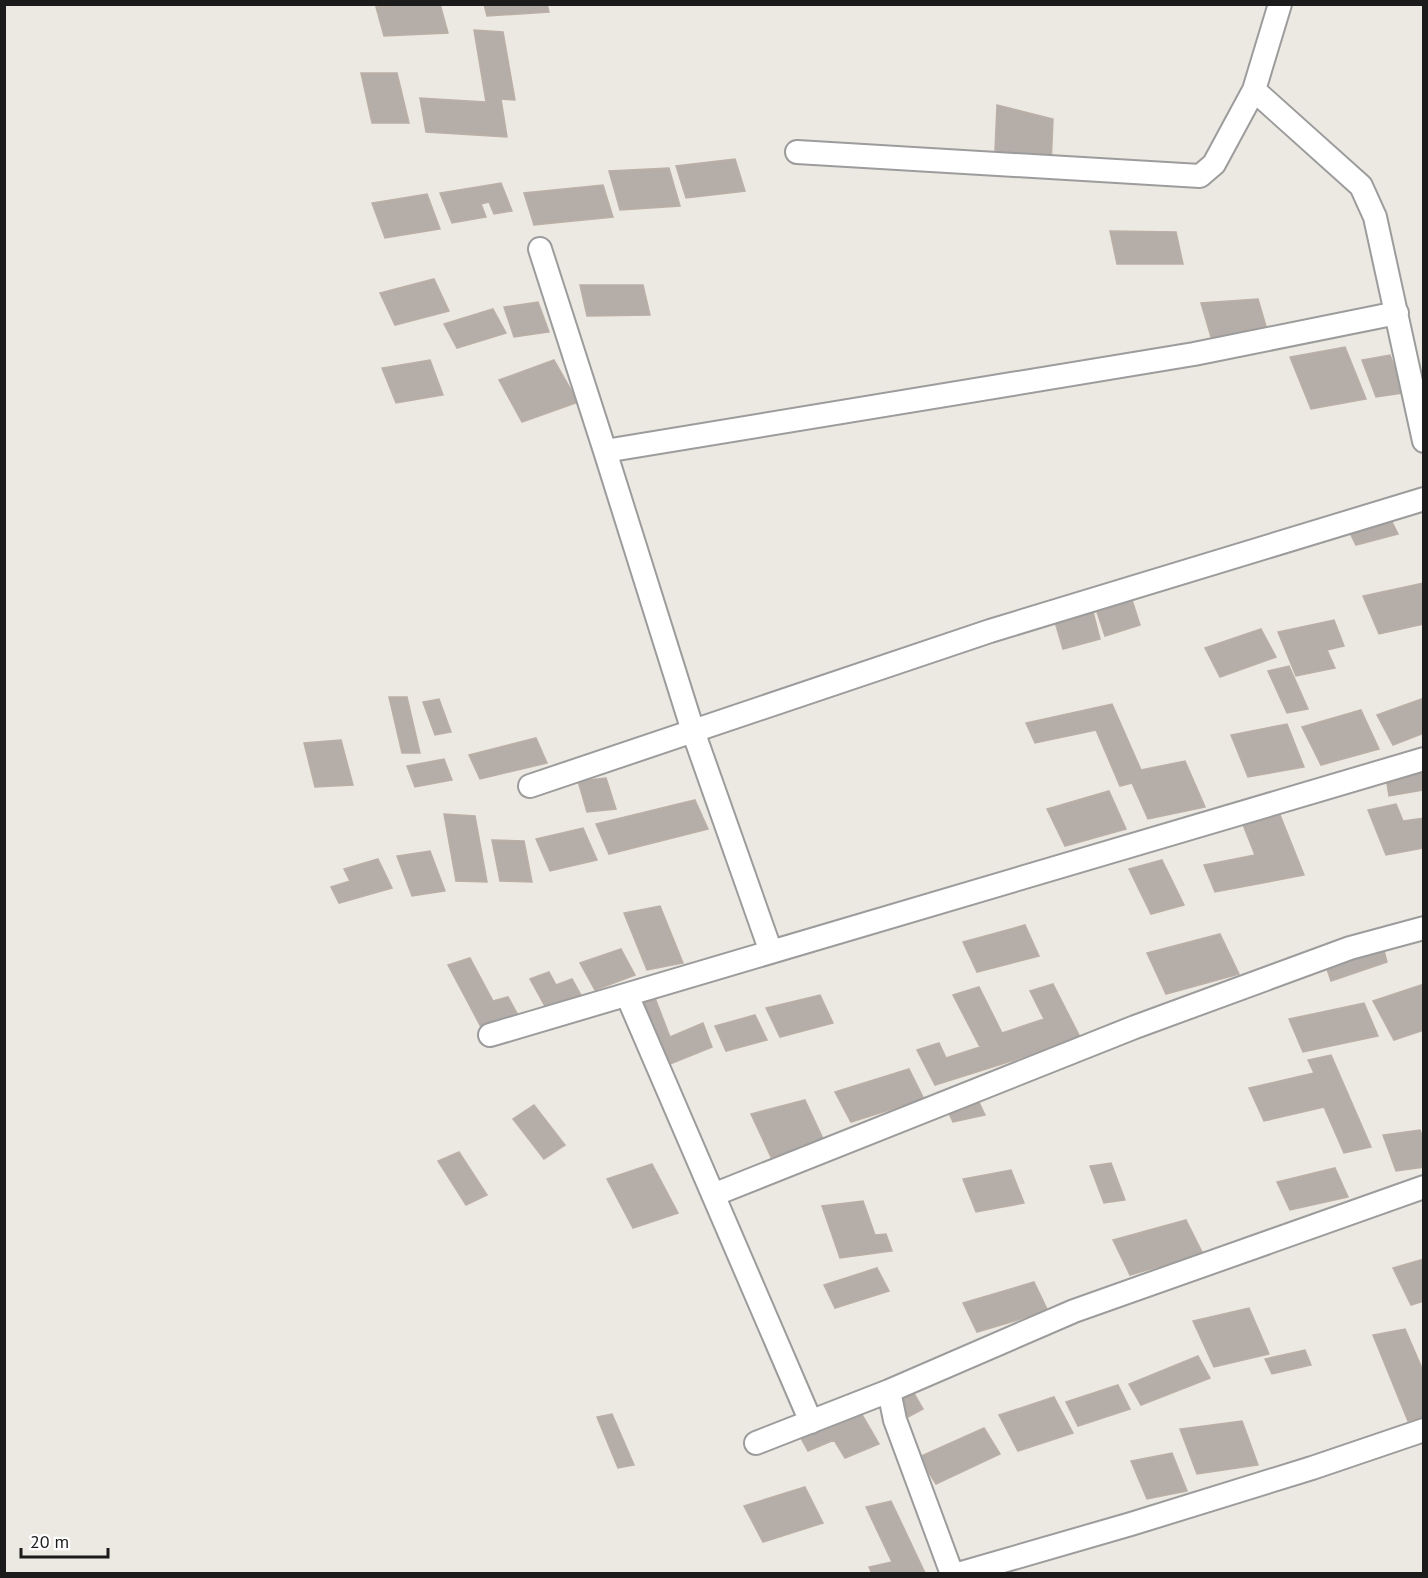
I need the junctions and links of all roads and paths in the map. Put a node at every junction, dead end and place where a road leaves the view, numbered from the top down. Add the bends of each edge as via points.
1 (1280, 4) edge
2 (1254, 90) junction
3 (797, 152) dead end
4 (540, 249) dead end
5 (1397, 313) junction
6 (1424, 441) edge
7 (605, 451) junction
8 (1424, 499) edge
9 (693, 731) junction
10 (1424, 759) edge
11 (530, 786) dead end
12 (1424, 928) edge
13 (771, 952) junction
14 (627, 995) junction
15 (490, 1035) dead end
16 (1424, 1187) edge
17 (713, 1195) junction
18 (889, 1391) junction
19 (811, 1422) junction
20 (1424, 1430) edge
21 (756, 1443) dead end
22 (952, 1574) edge
23 (958, 1574) edge

1 - 2 street
2 - 3 street via 1214,164 1200,176
2 - 5 street via 1361,186 1375,217
4 - 7 street
5 - 6 street
5 - 7 street via 1194,354
7 - 9 street
8 - 9 street via 990,632
9 - 11 street
9 - 13 street
10 - 13 street
12 - 17 street via 1350,948 1135,1027
13 - 14 street
14 - 15 street
14 - 17 street
16 - 18 street via 1074,1311
17 - 19 street
18 - 19 street
18 - 22 street
19 - 21 street
20 - 23 street via 1143,1521

